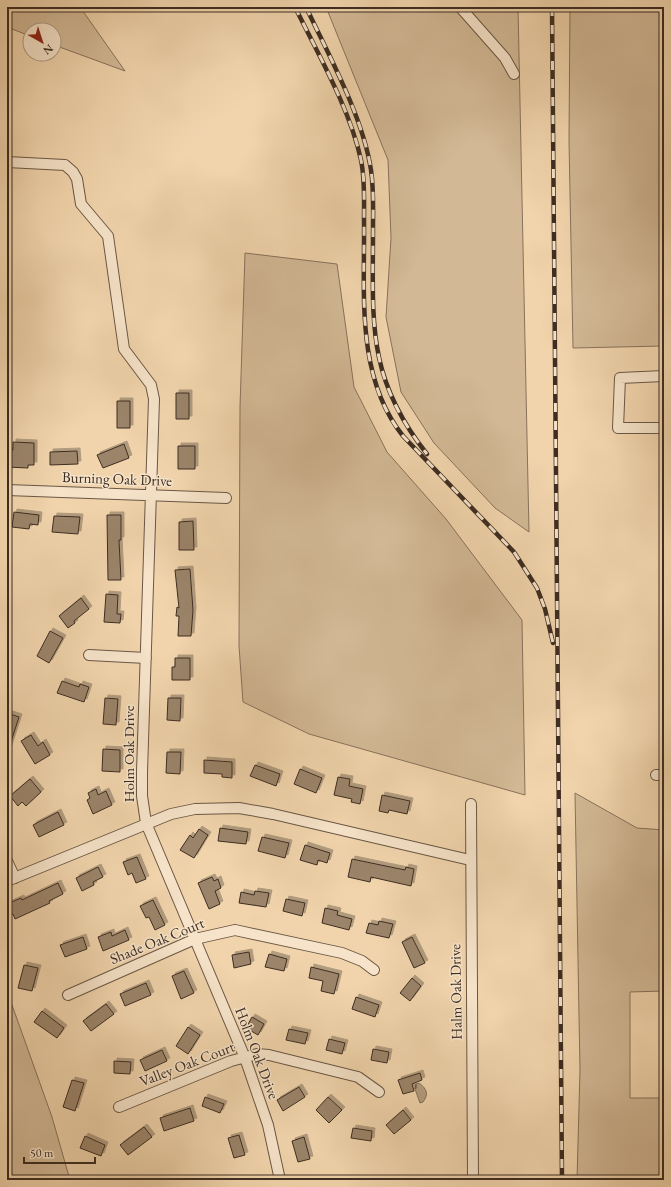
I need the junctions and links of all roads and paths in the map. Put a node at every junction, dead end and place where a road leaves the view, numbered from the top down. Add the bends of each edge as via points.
1 (460, 7) edge
2 (514, 74) dead end
3 (7, 162) edge
4 (664, 376) edge
5 (664, 428) edge
6 (7, 490) edge
7 (151, 494) junction
8 (226, 498) dead end
9 (89, 655) dead end
10 (146, 658) junction
11 (471, 804) dead end
12 (146, 823) junction
13 (470, 860) junction
14 (7, 861) edge
15 (11, 880) edge
16 (195, 939) junction
17 (374, 970) dead end
18 (68, 995) dead end
19 (245, 1058) junction
20 (379, 1092) dead end
21 (119, 1107) dead end
22 (280, 1180) edge
23 (473, 1180) edge

1 - 2 street via 505,58
3 - 7 street, Holm Oak Drive via 65,165 77,180 81,204 108,236 124,349 151,385 154,399
4 - 5 street via 620,378 618,428
6 - 7 street, Burning Oak Drive
7 - 8 street, Burning Oak Drive
7 - 10 street, Holm Oak Drive
9 - 10 street
10 - 12 street, Holm Oak Drive via 142,796
11 - 13 street, Halm Oak Drive
12 - 13 street via 195,808 239,808
12 - 15 street
12 - 16 street, Holm Oak Drive
13 - 23 street, Halm Oak Drive
14 - 15 street
16 - 17 street, Shade Oak Court via 220,932 245,931 342,953 362,961
16 - 18 street, Shade Oak Court
16 - 19 street, Holm Oak Drive
19 - 20 street, Valley Oak Court via 257,1054 269,1055 332,1070 358,1077
19 - 21 street, Valley Oak Court via 231,1061
19 - 22 street, Holm Oak Drive via 268,1125

